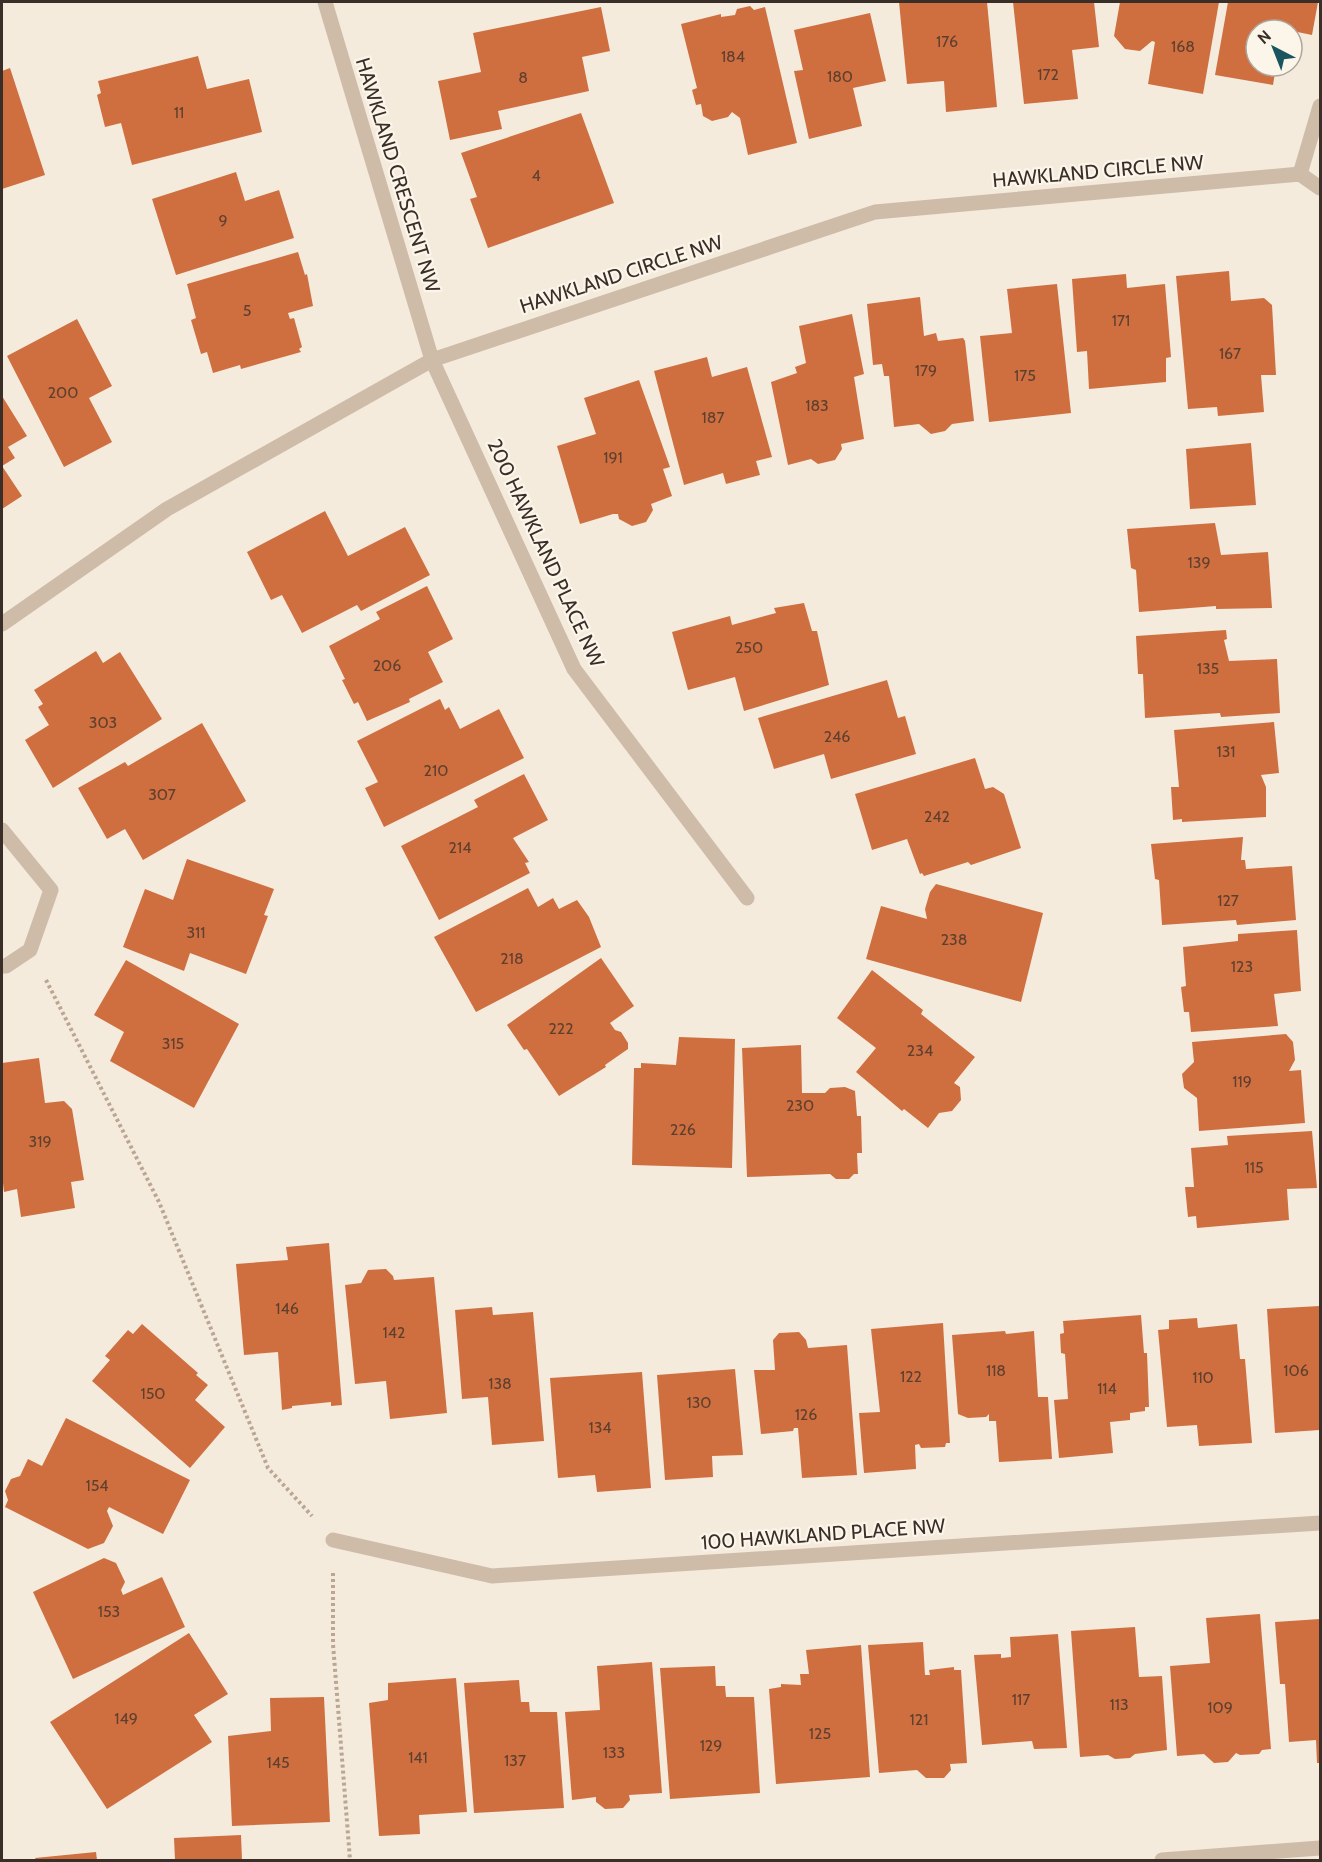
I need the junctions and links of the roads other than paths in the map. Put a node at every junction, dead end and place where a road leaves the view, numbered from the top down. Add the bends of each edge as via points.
1 (325, 2) edge
2 (1320, 106) edge
3 (1300, 174) junction
4 (1320, 188) edge
5 (432, 360) junction
6 (2, 624) edge
7 (2, 830) edge
8 (747, 898) dead end
9 (2, 966) edge
10 (1320, 1523) edge
11 (333, 1540) road end
12 (1320, 1848) edge
13 (1162, 1860) edge

1 - 5 street, HAWKLAND CRESCENT NW
2 - 3 street
3 - 4 street
3 - 5 street, HAWKLAND CIRCLE NW via 875,212
5 - 6 street, HAWKLAND CIRCLE NW via 167,509
5 - 8 street, 200 HAWKLAND PLACE NW via 574,669
7 - 9 street via 51,890 30,950
10 - 11 street, 100 HAWKLAND PLACE NW via 492,1576
12 - 13 street

